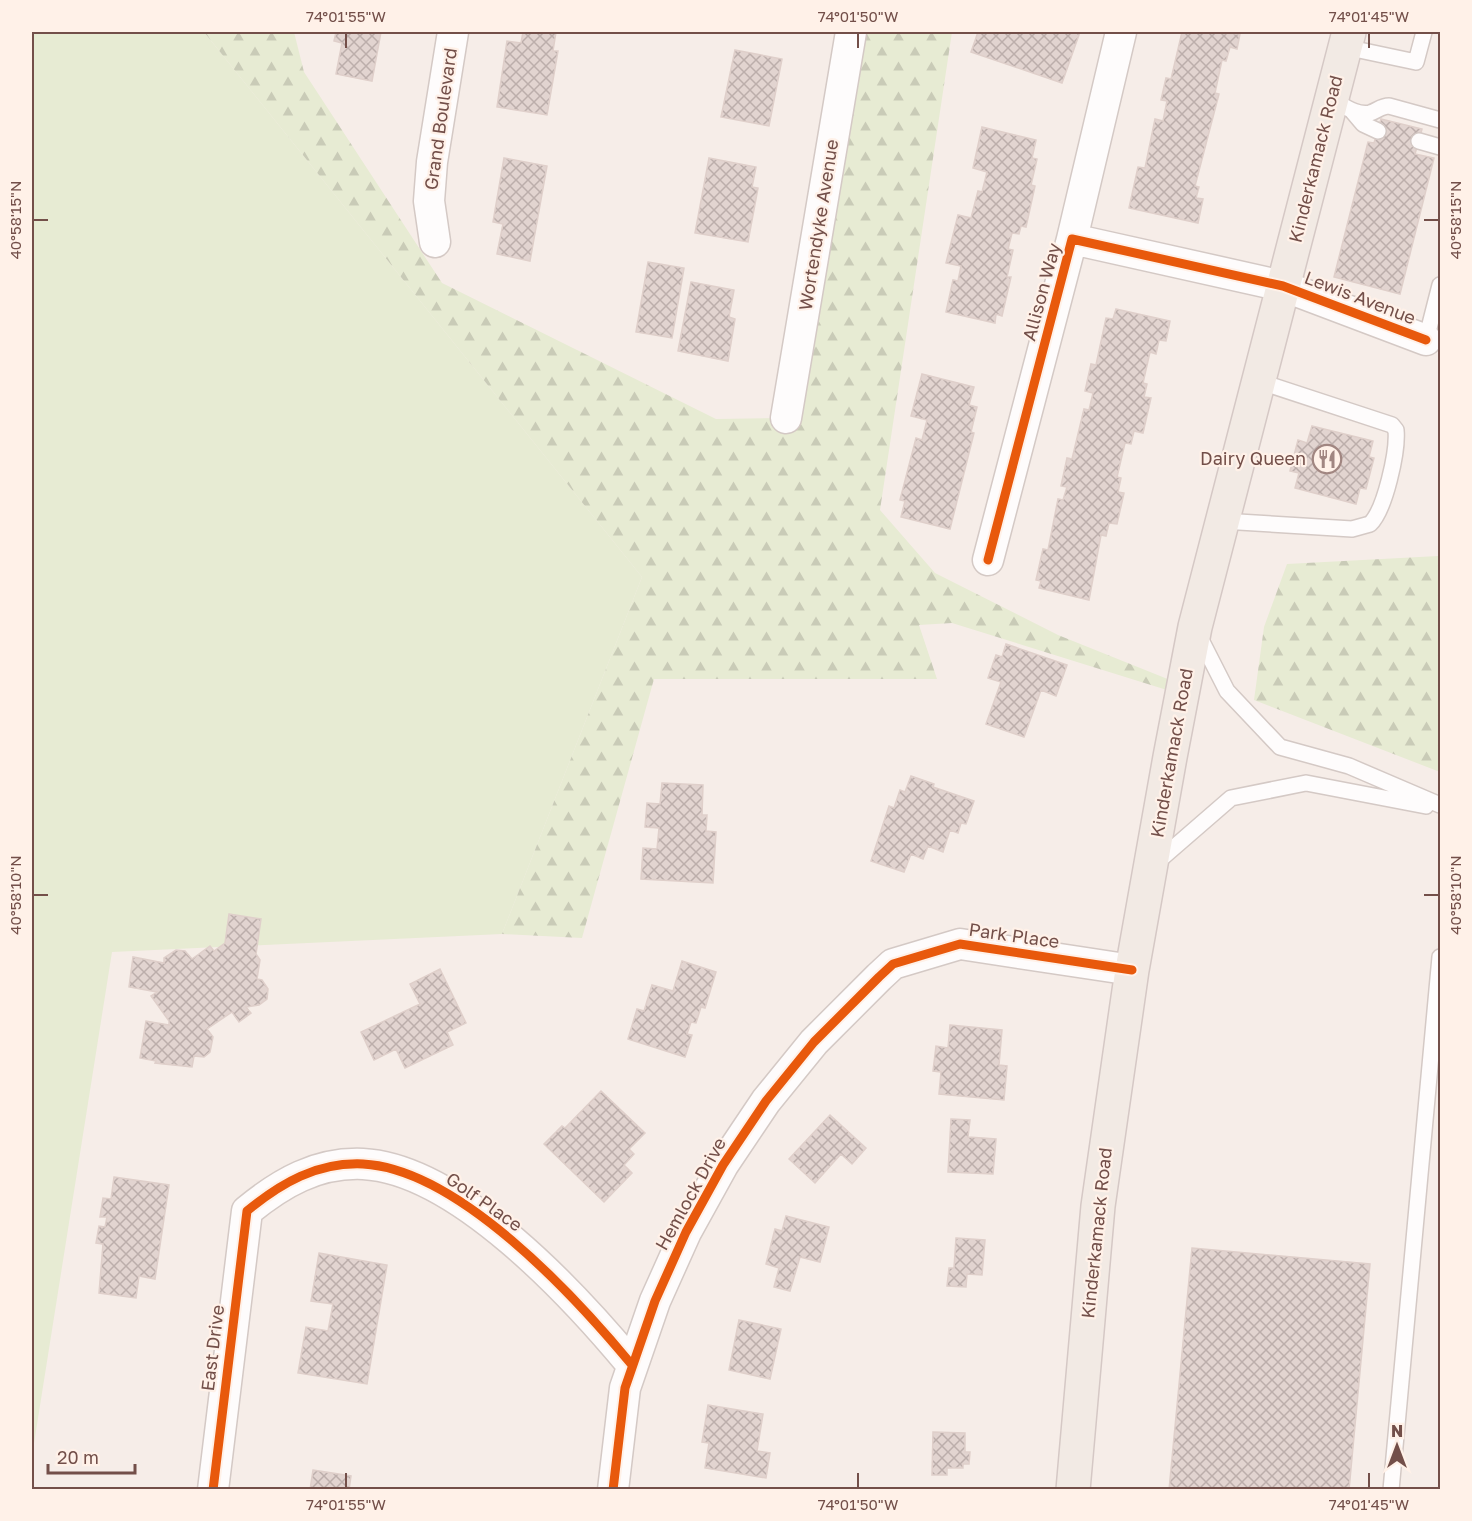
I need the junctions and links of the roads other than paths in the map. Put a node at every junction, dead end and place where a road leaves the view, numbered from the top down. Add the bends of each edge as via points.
1 (453, 32) edge
2 (851, 32) edge
3 (1121, 32) edge
4 (1424, 32) edge
5 (1347, 39) edge
6 (1342, 105) junction
7 (1440, 120) edge
8 (1378, 131) dead end
9 (1419, 141) dead end
10 (1440, 147) edge
11 (1072, 239) junction
12 (435, 242) dead end
13 (1440, 285) edge
14 (1283, 286) junction
15 (1426, 340) joint
16 (1258, 381) junction
17 (786, 418) dead end
18 (1222, 521) junction
19 (988, 560) dead end
20 (1195, 627) junction
21 (1440, 807) edge
22 (1152, 867) junction
23 (1440, 957) edge
24 (893, 964) joint
25 (1132, 970) junction
26 (247, 1211) joint
27 (633, 1365) junction
28 (213, 1490) edge
29 (613, 1490) edge
30 (1073, 1490) edge
31 (1391, 1490) edge

1 - 12 street, Grand Boulevard via 430,191
2 - 17 street, Wortendyke Avenue
3 - 11 street, Allison Way
4 - 5 lane via 1416,62
5 - 6 main road, Kinderkamack Road
6 - 7 lane via 1364,113 1389,106
6 - 8 lane via 1363,124
6 - 14 main road, Kinderkamack Road
9 - 10 lane
11 - 14 street, Allison Way
11 - 19 street, Allison Way
13 - 15 lane
14 - 15 street, Lewis Avenue
14 - 16 main road, Kinderkamack Road
16 - 18 main road, Kinderkamack Road
16 - 18 lane via 1392,425 1396,430 1395,449 1380,509 1370,524 1352,529
18 - 20 main road, Kinderkamack Road
20 - 21 lane via 1227,691 1280,747 1349,766
20 - 22 main road, Kinderkamack Road
21 - 22 lane via 1306,783 1231,798
22 - 25 main road, Kinderkamack Road
23 - 31 lane
24 - 25 street, Park Place via 960,944
24 - 27 street, Hemlock Drive via 814,1042 766,1101 723,1164 681,1242
25 - 30 main road, Kinderkamack Road via 1098,1206
26 - 27 street, Golf Place via 276,1187 306,1172 334,1166 362,1164 393,1169 425,1181 533,1258 585,1308
26 - 28 street, East Drive
27 - 29 street, Hemlock Drive via 626,1388

